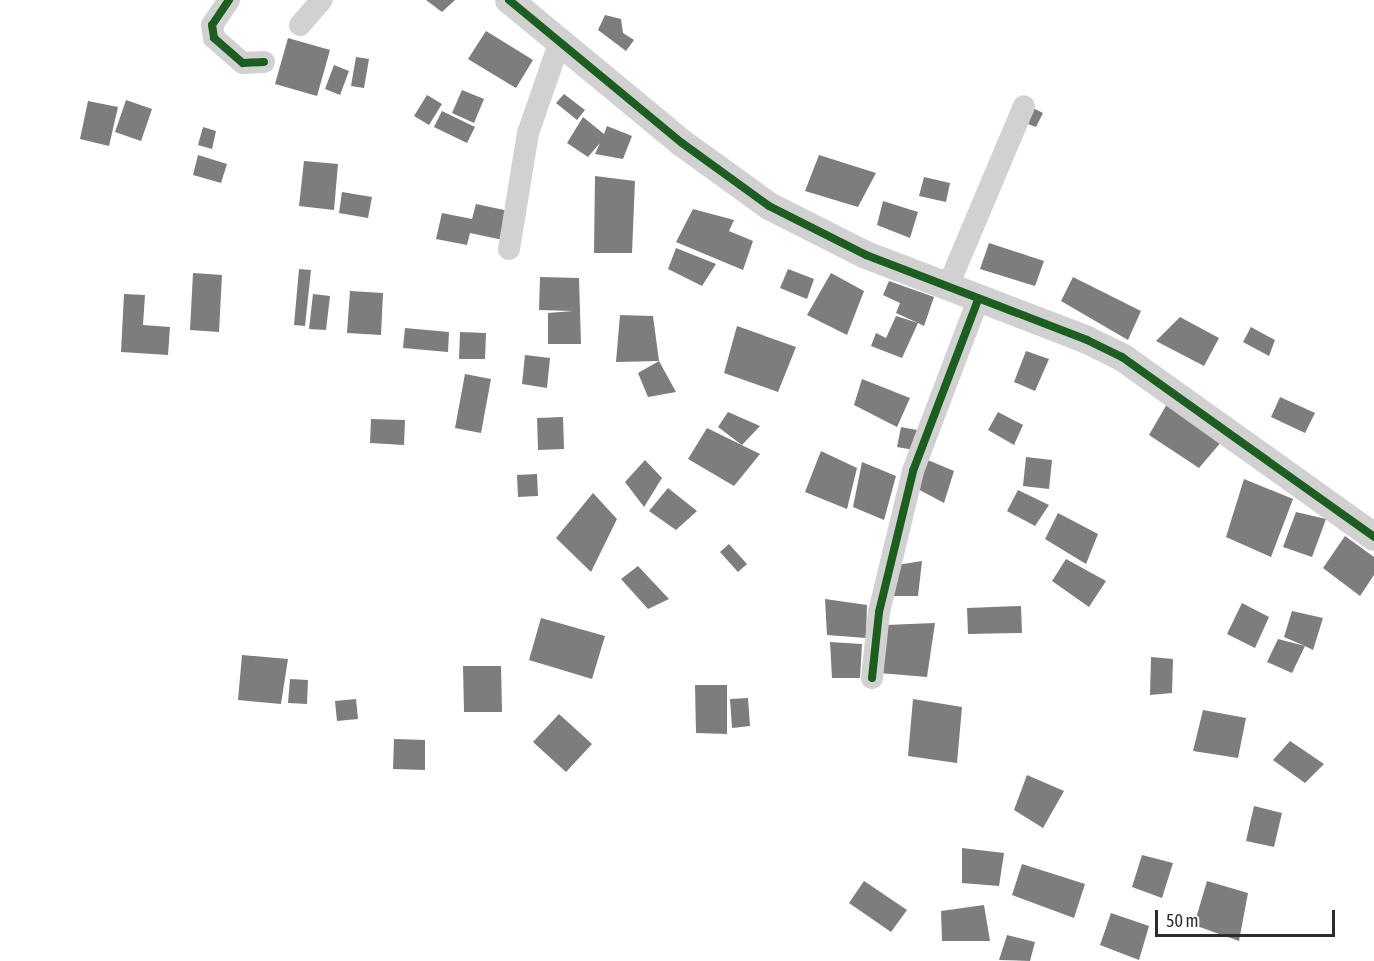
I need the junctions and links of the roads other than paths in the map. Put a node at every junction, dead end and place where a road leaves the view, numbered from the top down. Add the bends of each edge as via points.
1 (230, 0) edge
2 (322, 0) edge
3 (509, 0) edge
4 (300, 25) dead end
5 (560, 41) junction
6 (264, 62) dead end
7 (1024, 106) dead end
8 (508, 249) dead end
9 (948, 286) junction
10 (978, 300) junction
11 (1374, 537) edge
12 (872, 678) dead end

1 - 6 street via 212,25 214,38 243,63
2 - 4 street
3 - 5 street
5 - 8 street via 528,133
5 - 9 street via 733,183 866,255
7 - 9 street
9 - 10 street
10 - 11 street via 1122,357
10 - 12 street via 913,471 879,612

